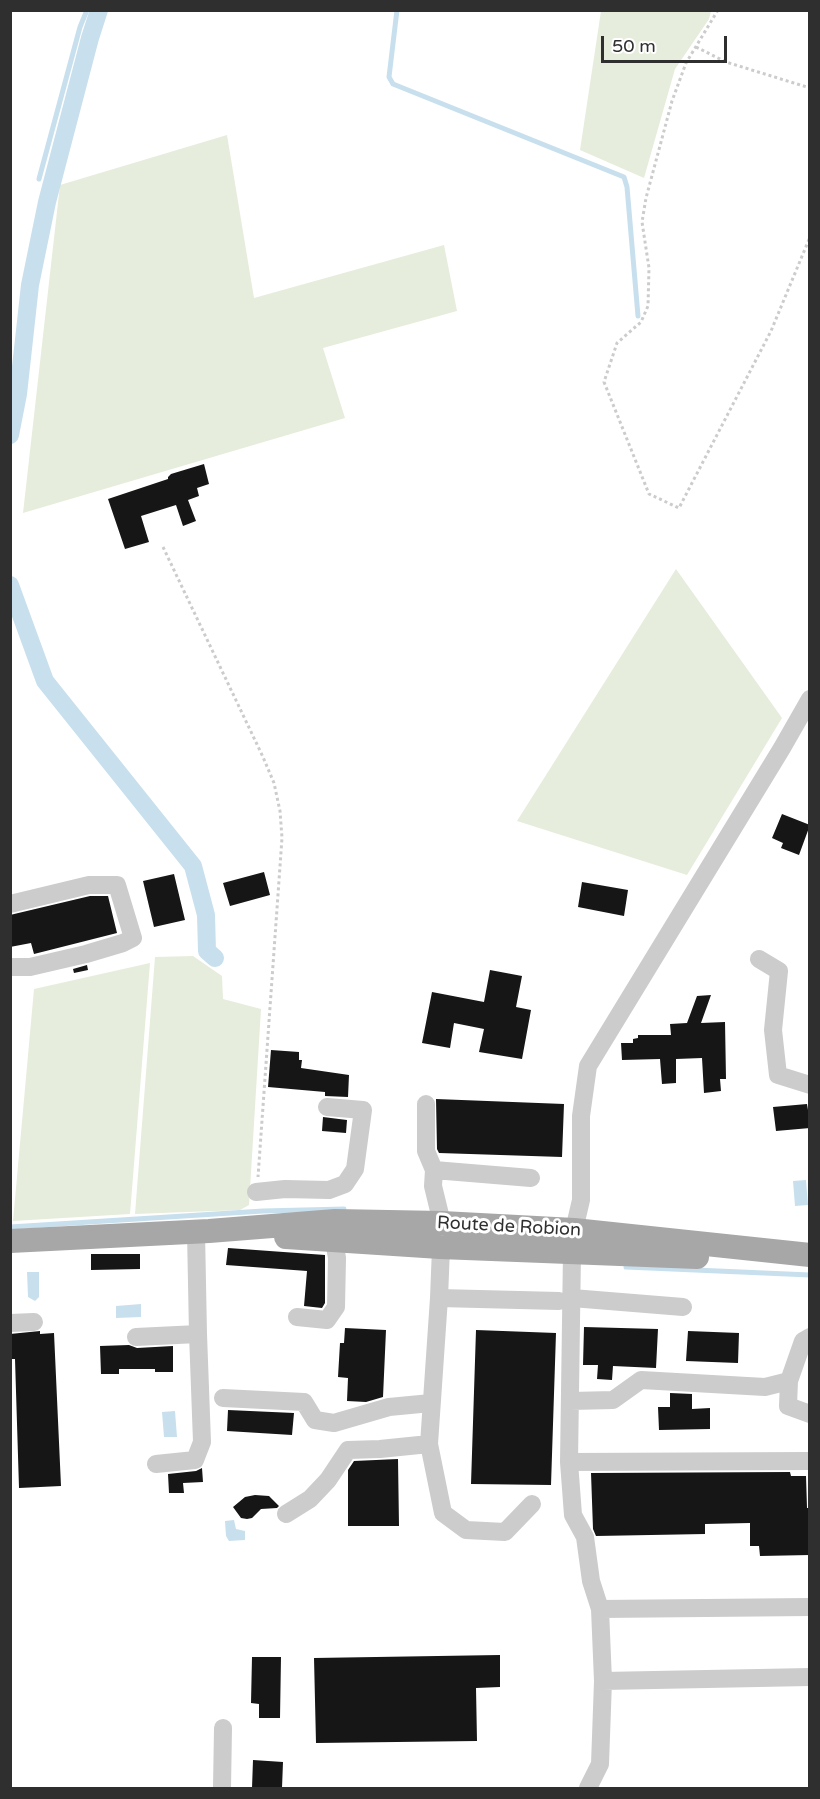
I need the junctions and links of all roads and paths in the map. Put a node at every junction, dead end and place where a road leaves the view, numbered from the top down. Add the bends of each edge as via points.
1 (718, 10) edge
2 (696, 46) junction
3 (810, 88) edge
4 (810, 237) edge
5 (163, 548) dead end
6 (810, 699) edge
7 (10, 904) edge
8 (759, 959) dead end
9 (10, 967) edge
10 (810, 1085) edge
11 (426, 1104) dead end
12 (327, 1107) dead end
13 (434, 1170) junction
14 (531, 1178) dead end
15 (256, 1192) joint
16 (202, 1232) junction
17 (441, 1235) junction
18 (334, 1240) junction
19 (10, 1241) edge
20 (573, 1241) junction
21 (810, 1256) edge
22 (439, 1298) junction
23 (565, 1300) junction
24 (683, 1307) dead end
25 (297, 1317) dead end
26 (34, 1322) dead end
27 (10, 1323) edge
28 (198, 1334) junction
29 (136, 1337) dead end
30 (810, 1337) edge
31 (789, 1381) junction
32 (223, 1398) dead end
33 (571, 1401) junction
34 (431, 1403) junction
35 (810, 1414) edge
36 (429, 1444) junction
37 (810, 1461) edge
38 (569, 1462) junction
39 (156, 1464) dead end
40 (532, 1504) dead end
41 (286, 1514) dead end
42 (810, 1607) edge
43 (600, 1609) junction
44 (810, 1677) edge
45 (603, 1681) junction
46 (223, 1728) dead end
47 (222, 1788) edge
48 (588, 1788) edge

1 - 2 path
2 - 3 path via 726,62
2 - 4 path via 672,101 646,198 642,222 649,268 648,306 641,322 617,343 604,382 649,494 679,508 771,331
5 - 15 path via 263,757 280,811 282,838
6 - 20 street via 588,1066 581,1116 581,1200
7 - 9 street via 89,885 117,885 133,938 86,954 30,967
8 - 10 street via 779,970 773,1030 778,1075
11 - 13 street via 426,1151
12 - 15 street via 363,1110 355,1169 345,1184 329,1190
13 - 14 street
13 - 17 street
16 - 17 main road, Route de Robion via 335,1221
16 - 18 main road, Route de Robion
16 - 19 main road, Route de Robion
16 - 28 street
17 - 18 main road, Route de Robion
17 - 20 main road, Route de Robion
17 - 20 main road, Route de Robion via 491,1249
17 - 22 street
18 - 25 street via 336,1307 327,1320
20 - 21 main road, Route de Robion via 674,1240
20 - 21 main road, Route de Robion via 693,1257
20 - 23 street
22 - 23 street
22 - 34 street
23 - 24 street
23 - 33 street
26 - 27 street
28 - 29 street
28 - 39 street via 202,1442 195,1460
30 - 31 street via 802,1341
31 - 33 street via 765,1387 641,1380 613,1400
31 - 35 street via 788,1406
32 - 34 street via 304,1402 315,1420 334,1423 389,1407
33 - 38 street
34 - 36 street
36 - 40 street via 443,1513 466,1530 505,1532
36 - 41 street via 348,1450 310,1499
37 - 38 street
38 - 43 street via 573,1515 585,1537 591,1581
42 - 43 street
43 - 45 street
44 - 45 street
45 - 48 street via 600,1764
46 - 47 street

